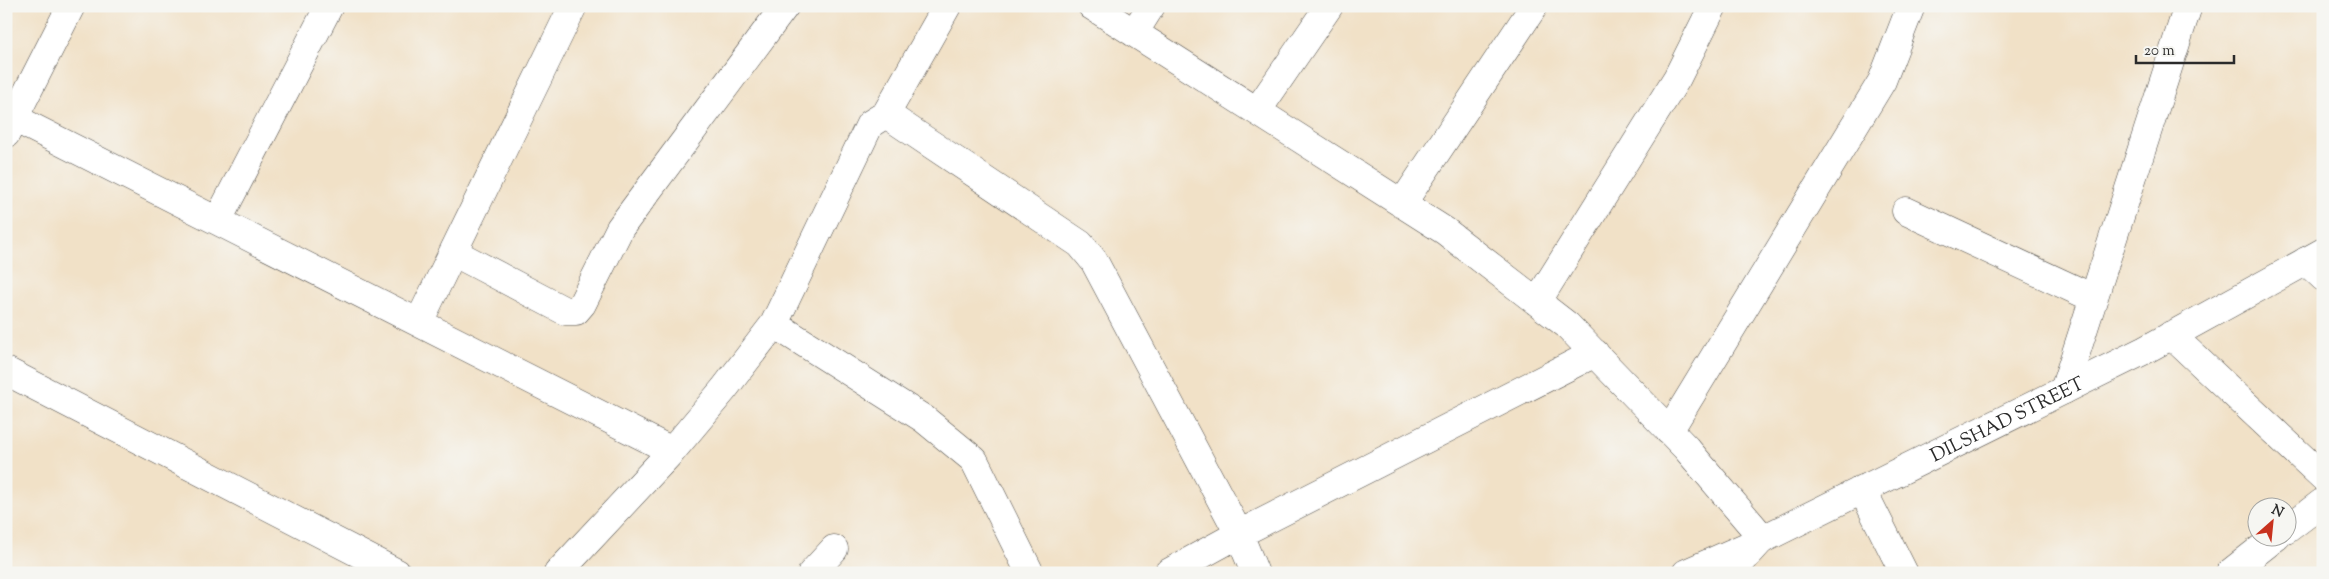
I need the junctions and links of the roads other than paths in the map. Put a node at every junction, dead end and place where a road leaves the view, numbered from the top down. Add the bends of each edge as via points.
1 (71, 6) edge
2 (329, 6) edge
3 (573, 6) edge
4 (785, 6) edge
5 (947, 6) edge
6 (1092, 6) edge
7 (1151, 6) edge
8 (1329, 6) edge
9 (1534, 6) edge
10 (1712, 6) edge
11 (1911, 6) edge
12 (2188, 6) edge
13 (1134, 33) junction
14 (1257, 111) junction
15 (886, 114) junction
16 (10, 126) edge
17 (1402, 204) junction
18 (1906, 212) dead end
19 (218, 220) junction
20 (453, 252) junction
21 (2317, 263) edge
22 (2094, 298) junction
23 (1537, 302) junction
24 (419, 322) junction
25 (774, 324) junction
26 (2171, 336) junction
27 (1595, 353) junction
28 (6, 371) edge
29 (2064, 390) junction
30 (1669, 431) junction
31 (672, 451) junction
32 (2323, 477) edge
33 (1862, 490) junction
34 (2323, 502) edge
35 (2296, 522) edge
36 (1239, 534) junction
37 (1760, 540) junction
38 (2264, 546) edge
39 (834, 549) dead end
40 (397, 573) edge
41 (558, 573) edge
42 (812, 573) edge
43 (1030, 573) edge
44 (1168, 573) edge
45 (1254, 573) edge
46 (1686, 573) edge
47 (1731, 573) edge
48 (1904, 573) edge
49 (2230, 573) edge

1 - 16 street
2 - 19 street
3 - 20 street
4 - 20 street via 620,228 576,311 566,311
5 - 15 street
6 - 13 street
7 - 13 street
8 - 14 street
9 - 17 street
10 - 23 street via 1677,78
11 - 30 street via 1882,81
12 - 22 street
13 - 14 street
14 - 17 street
15 - 25 street via 870,124
15 - 36 street via 1080,244 1094,260
16 - 19 street
17 - 23 street via 1445,231
18 - 22 street
19 - 24 street
20 - 24 street
21 - 26 street, DILSHAD STREET
22 - 29 street
23 - 27 street via 1567,325
24 - 31 street
25 - 31 street
25 - 43 street via 924,419 974,460
26 - 29 street, DILSHAD STREET
26 - 32 street
27 - 30 street
27 - 36 street
28 - 40 street
29 - 33 street, DILSHAD STREET
30 - 37 street via 1755,529
31 - 41 street
33 - 37 street, DILSHAD STREET
33 - 48 street
34 - 35 street
36 - 44 street
36 - 45 street
37 - 46 street, DILSHAD STREET
37 - 47 street
38 - 49 street
39 - 42 street

